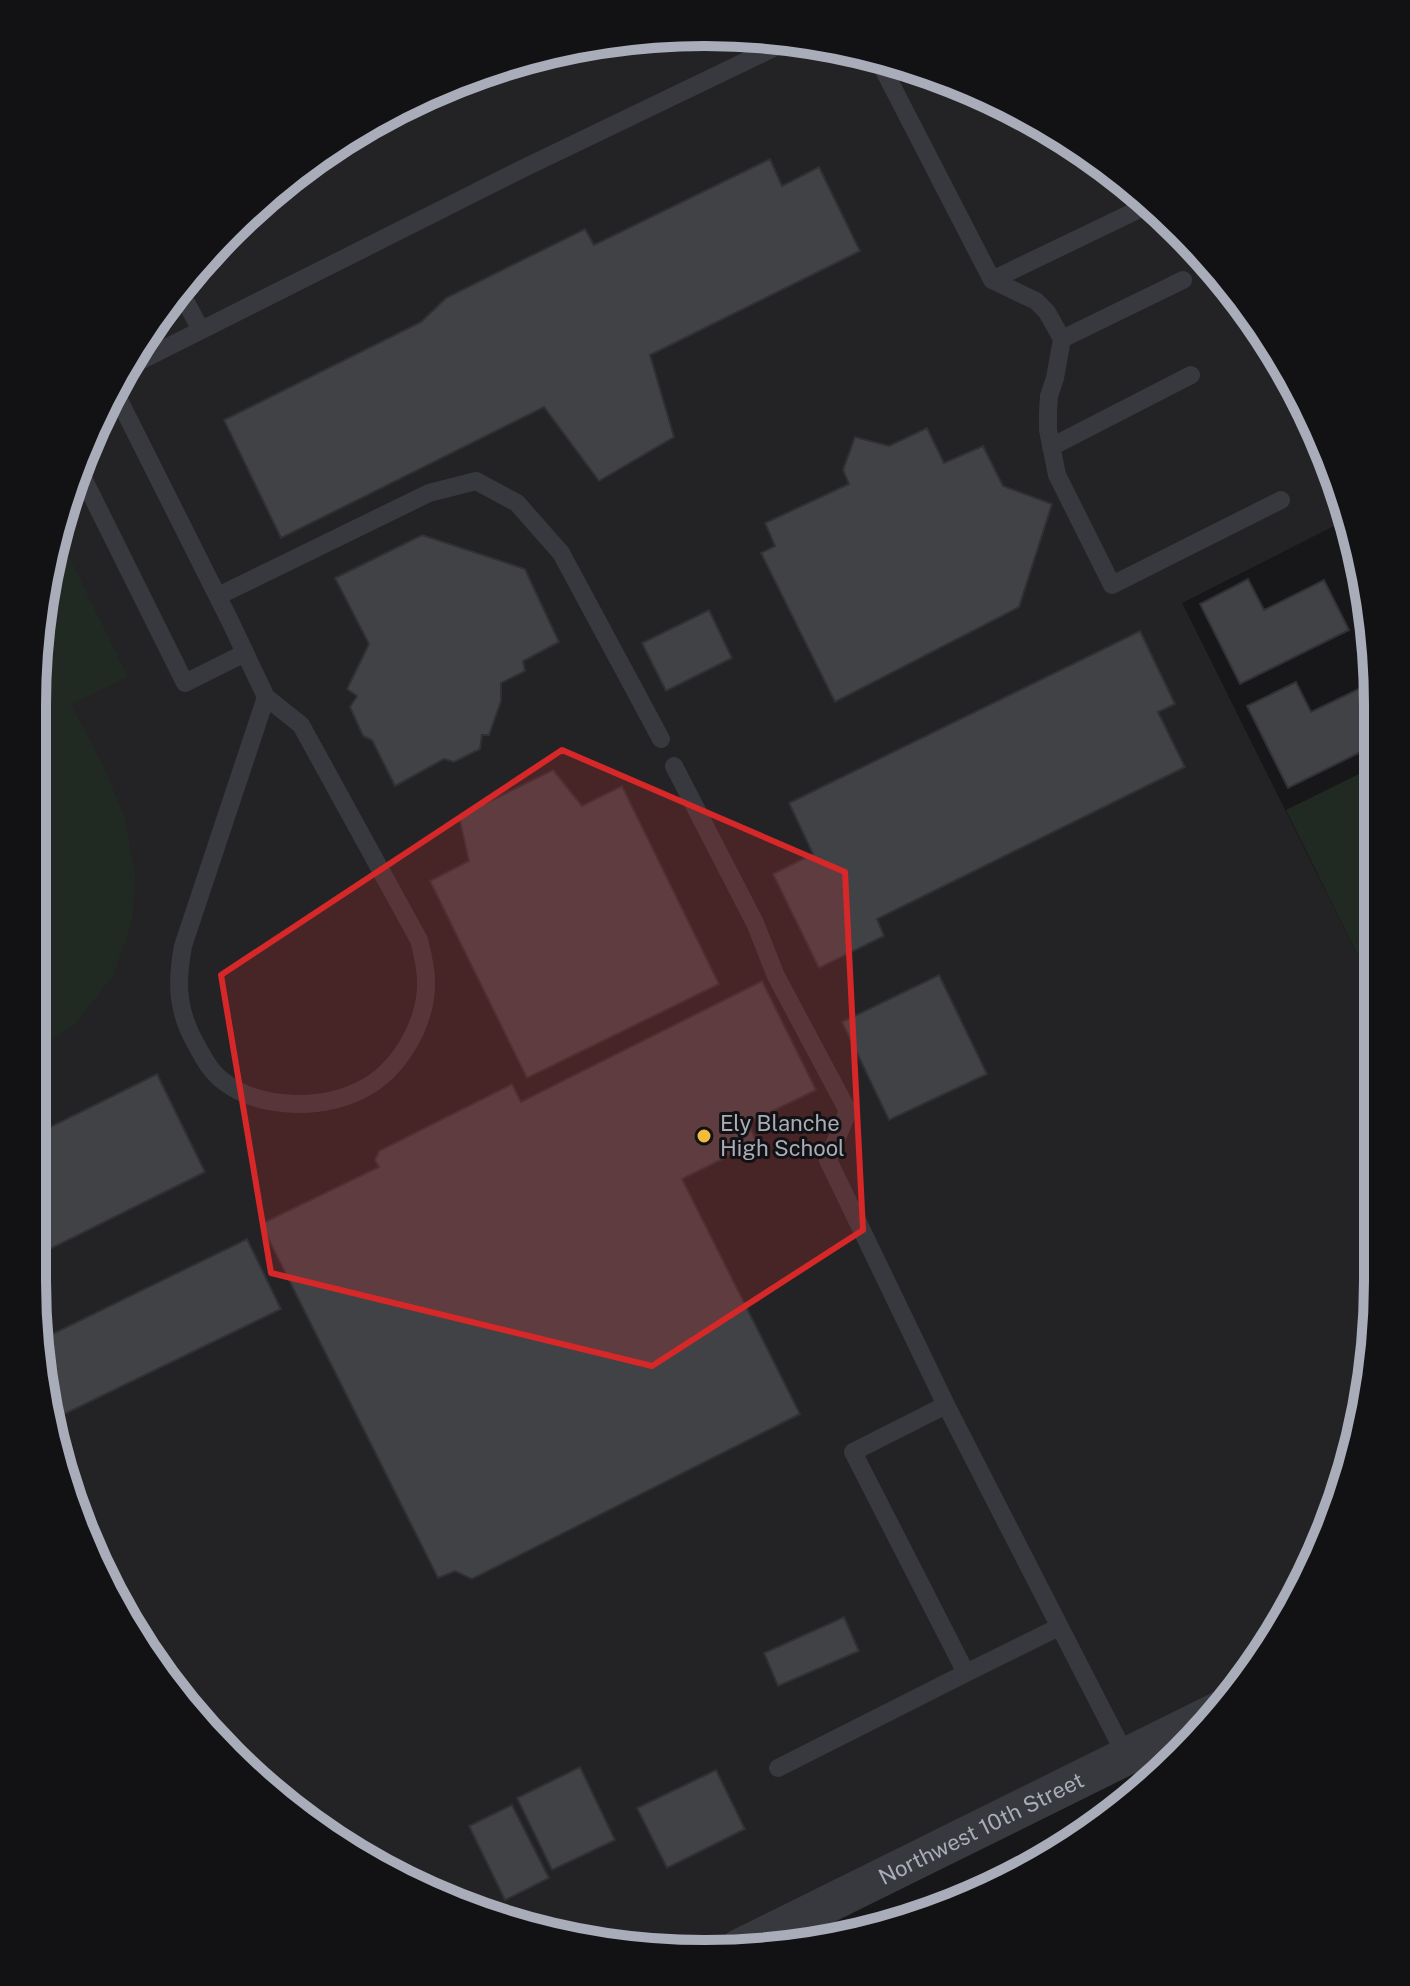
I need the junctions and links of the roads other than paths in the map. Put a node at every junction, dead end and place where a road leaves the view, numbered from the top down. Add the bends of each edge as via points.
1 (755, 48) edge
2 (884, 71) edge
3 (1139, 209) edge
4 (992, 280) junction
5 (1183, 280) dead end
6 (185, 300) edge
7 (201, 330) junction
8 (1062, 339) junction
9 (144, 359) edge
10 (1191, 375) dead end
11 (120, 402) edge
12 (1051, 447) junction
13 (85, 482) edge
14 (1281, 500) dead end
15 (218, 596) junction
16 (245, 653) junction
17 (266, 697) junction
18 (661, 739) dead end
19 (674, 766) dead end
20 (946, 1405) junction
21 (1059, 1627) junction
22 (966, 1673) junction
23 (1193, 1723) edge
24 (1126, 1756) junction
25 (778, 1768) dead end
26 (760, 1938) edge

1 - 7 lane
2 - 4 lane
3 - 4 lane
4 - 8 lane via 1036,301
5 - 8 lane
6 - 7 lane
7 - 9 lane
8 - 12 lane via 1049,396
10 - 12 lane
11 - 15 lane
12 - 14 lane via 1057,475 1112,585
13 - 16 lane via 185,683
15 - 16 lane
15 - 18 lane via 429,493 476,481 517,503 561,553
16 - 17 lane
17 - 17 lane via 183,946 177,984 192,1038 220,1079 265,1100 305,1104 362,1090 396,1062 423,1010 424,962 419,940 301,725
19 - 20 lane via 848,1111 828,1160
20 - 21 lane
20 - 22 lane via 853,1452
21 - 22 lane
21 - 24 lane
22 - 25 lane
23 - 24 street, Northwest 10th Street
24 - 26 street, Northwest 10th Street

